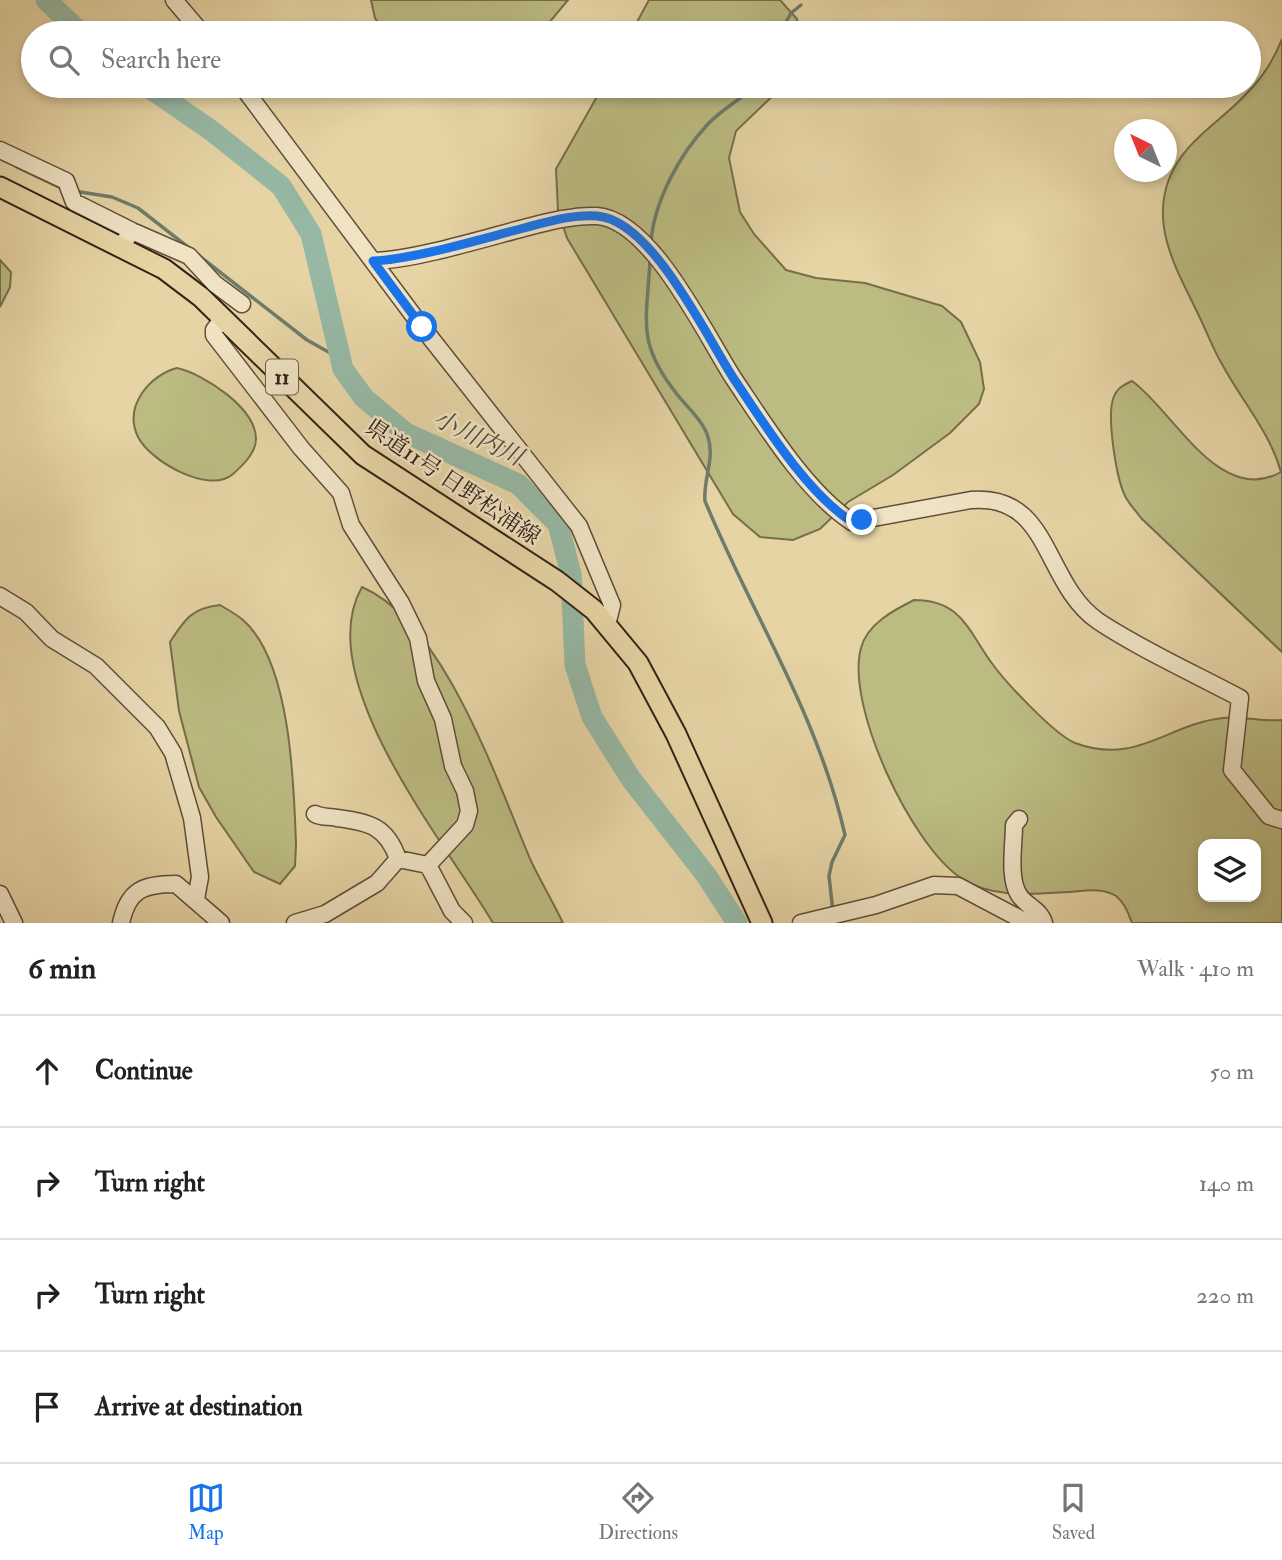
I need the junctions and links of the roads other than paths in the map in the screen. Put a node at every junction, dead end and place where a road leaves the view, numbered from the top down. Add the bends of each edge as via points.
1 (174, 0) edge
2 (192, 21) edge
3 (251, 98) edge
4 (0, 150) edge
5 (0, 187) edge
6 (127, 238) junction
7 (373, 261) junction
8 (242, 304) dead end
9 (223, 318) junction
10 (0, 596) edge
11 (607, 625) junction
12 (315, 814) dead end
13 (1019, 819) dead end
14 (1282, 820) edge
15 (398, 859) junction
16 (428, 865) junction
17 (0, 894) edge
18 (196, 899) junction
19 (14, 923) edge
20 (121, 923) edge
21 (221, 923) edge
22 (295, 923) edge
23 (464, 923) edge
24 (762, 923) edge
25 (801, 923) edge
26 (1028, 923) edge
27 (1044, 923) edge

1 - 2 street
3 - 7 street
4 - 6 street via 66,181 75,202
5 - 6 main road, 県道11号 日野松浦線 / 11
6 - 8 street via 189,256
6 - 9 main road, 県道11号 日野松浦線 / 11
7 - 11 street via 579,526 612,606
7 - 14 street via 558,219 599,216 634,232 667,270 735,379 805,477 840,514 852,522 971,500 990,498 1010,504 1030,518 1071,597 1098,621 1240,698 1232,770 1269,816
9 - 11 main road, 県道11号 日野松浦線 / 11 via 362,455 557,581
9 - 16 street via 214,335 341,493 351,525 418,638 426,681 443,719 469,811 465,825
10 - 18 street via 26,612 52,639 96,666 156,727 173,753 192,818 200,877
11 - 24 main road, 県道11号 日野松浦線 / 11 via 638,663 676,734
12 - 15 street via 379,830 391,839
13 - 27 street via 1014,825 1014,888
15 - 16 street
15 - 22 street via 377,883 325,914
16 - 23 street via 452,911
17 - 19 street
18 - 20 street via 176,884 155,884 126,901
18 - 21 street
25 - 26 street via 934,885 958,886

